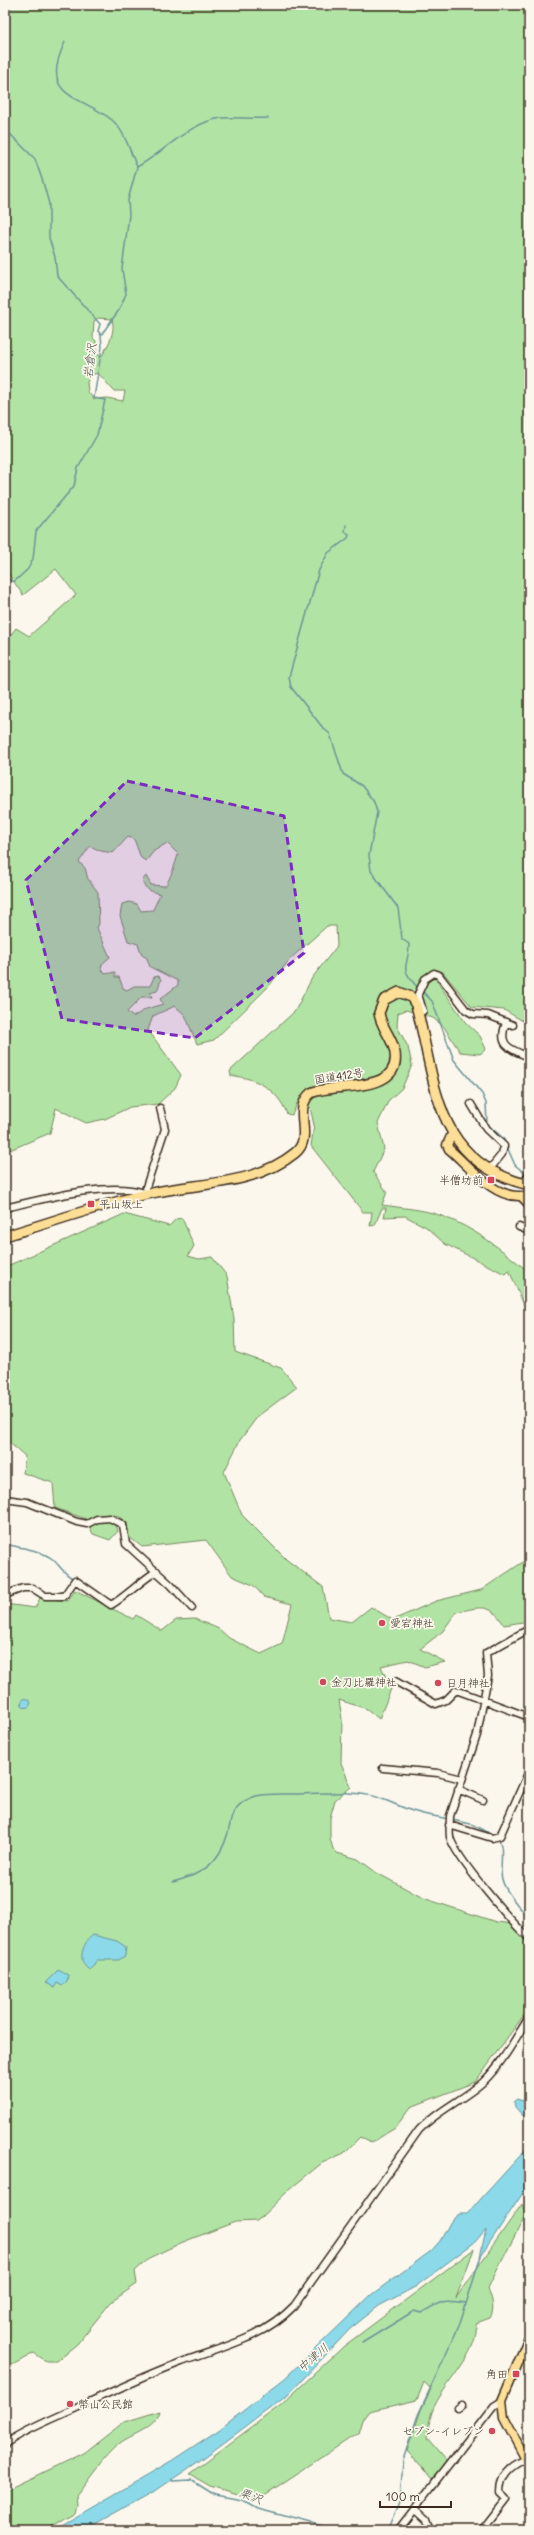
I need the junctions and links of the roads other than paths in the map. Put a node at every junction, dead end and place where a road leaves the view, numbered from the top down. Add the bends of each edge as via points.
1 (420, 1008) junction
2 (506, 1023) junction
3 (513, 1025) dead end
4 (529, 1057) edge
5 (471, 1104) dead end
6 (160, 1108) dead end
7 (452, 1134) junction
8 (489, 1170) junction
9 (527, 1180) edge
10 (148, 1194) junction
11 (521, 1196) junction
12 (529, 1204) edge
13 (5, 1208) edge
14 (519, 1227) dead end
15 (529, 1232) edge
16 (5, 1236) edge
17 (5, 1500) edge
18 (157, 1571) junction
19 (5, 1596) edge
20 (192, 1608) dead end
21 (529, 1629) edge
22 (396, 1681) dead end
23 (483, 1699) junction
24 (529, 1718) edge
25 (383, 1768) dead end
26 (529, 1770) edge
27 (462, 1779) junction
28 (458, 1789) junction
29 (482, 1797) dead end
30 (450, 1824) junction
31 (529, 1938) edge
32 (529, 2017) edge
33 (529, 2337) edge
34 (502, 2401) junction
35 (5, 2444) edge
36 (527, 2462) edge
37 (415, 2509) junction
38 (398, 2530) edge
39 (430, 2530) edge
40 (482, 2530) edge

1 - 2 street via 420,989 428,976 437,974 466,1010 473,1014 488,1015
1 - 7 highway, 国道412号 via 441,1110
1 - 10 highway, 国道412号 via 404,993 394,993 384,1000 380,1018 394,1046 396,1059 393,1068 379,1082 317,1090 307,1096 302,1107 304,1137 295,1153 244,1178
2 - 3 street
2 - 4 street via 502,1038 509,1048
5 - 8 street via 487,1127 505,1144 502,1154
6 - 10 street via 165,1129 146,1187
7 - 8 highway, 国道412号 via 466,1152
7 - 11 main road via 447,1145 449,1149 490,1185 509,1195
8 - 9 highway, 国道412号
9 - 11 main road
10 - 13 street via 139,1191 85,1190
10 - 16 highway, 国道412号
11 - 12 main road
14 - 15 street
17 - 18 street via 28,1502 87,1524 97,1519 110,1518 123,1525 126,1544
18 - 19 street via 111,1605 75,1580 64,1596 44,1596 32,1588 24,1588
18 - 20 street
21 - 23 street via 486,1653 488,1676
22 - 23 street via 436,1704 446,1700 456,1690
23 - 24 street
23 - 27 street via 477,1735
25 - 27 street via 438,1773
26 - 30 street via 500,1836 492,1838
27 - 28 street
28 - 29 street
28 - 30 street
30 - 31 street via 450,1837 458,1853 512,1923
32 - 35 street via 483,2082 434,2115 419,2130 294,2306 278,2321 252,2337 120,2387
33 - 34 main road
34 - 36 main road via 504,2418
34 - 37 street via 494,2406
36 - 40 street via 513,2466 504,2475 500,2493 506,2499
37 - 38 street
37 - 39 street via 426,2520

